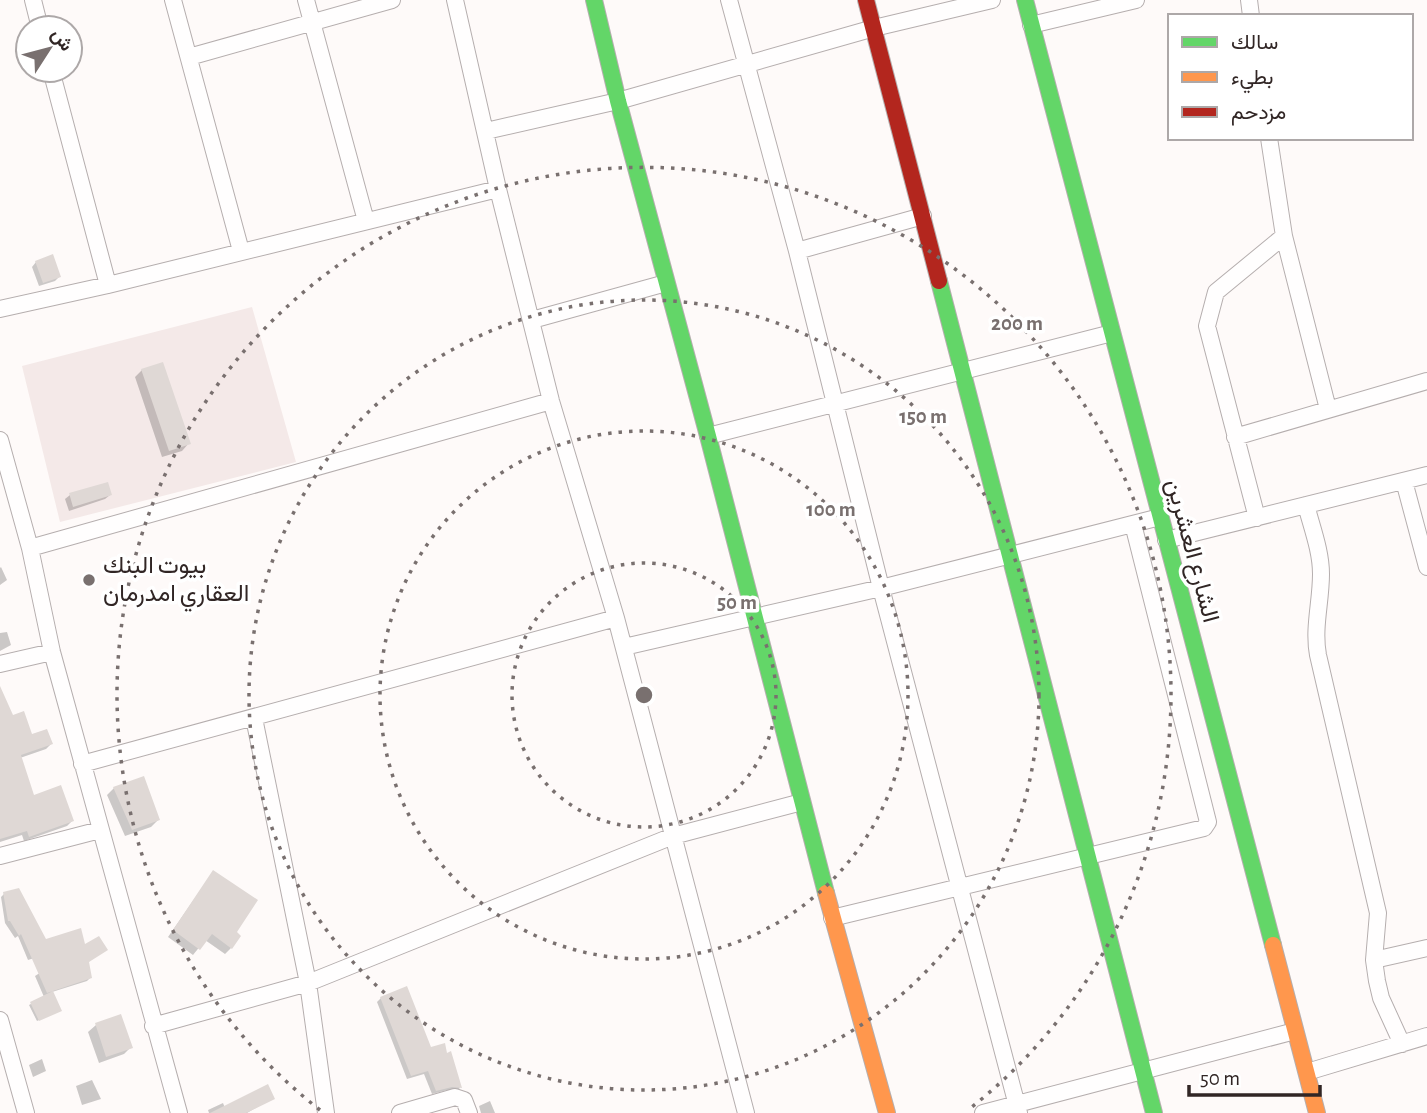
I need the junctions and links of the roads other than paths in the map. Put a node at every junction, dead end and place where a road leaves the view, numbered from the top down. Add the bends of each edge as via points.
1 (173, 0) edge
2 (306, 0) edge
3 (392, 0) edge
4 (455, 0) edge
5 (594, 0) edge
6 (729, 0) edge
7 (866, 0) edge
8 (992, 0) edge
9 (1025, 0) edge
10 (1136, 0) edge
11 (312, 20) junction
12 (1031, 25) junction
13 (874, 28) junction
14 (189, 57) junction
15 (745, 64) junction
16 (55, 84) edge
17 (618, 101) junction
18 (486, 131) junction
19 (1269, 140) edge
20 (498, 189) junction
21 (923, 216) junction
22 (366, 221) junction
23 (1284, 236) junction
24 (241, 251) junction
25 (797, 251) junction
26 (666, 283) junction
27 (108, 285) junction
28 (0, 309) edge
29 (532, 320) junction
30 (1112, 332) junction
31 (960, 370) junction
32 (1427, 381) edge
33 (551, 401) junction
34 (834, 403) junction
35 (1328, 409) junction
36 (708, 436) junction
37 (1234, 436) junction
38 (0, 440) edge
39 (1427, 475) edge
40 (1404, 481) junction
41 (1306, 506) junction
42 (1160, 517) junction
43 (1257, 518) junction
44 (1133, 524) junction
45 (1166, 540) junction
46 (30, 548) junction
47 (1011, 555) junction
48 (1427, 567) edge
49 (881, 588) junction
50 (616, 618) junction
51 (753, 618) junction
52 (624, 647) junction
53 (52, 652) junction
54 (0, 664) edge
55 (254, 718) junction
56 (82, 764) junction
57 (803, 802) junction
58 (100, 830) junction
59 (673, 836) junction
60 (0, 856) edge
61 (1089, 857) junction
62 (959, 888) junction
63 (832, 918) junction
64 (1427, 948) edge
65 (1374, 960) junction
66 (308, 983) junction
67 (0, 1020) edge
68 (153, 1026) junction
69 (1296, 1031) junction
70 (1427, 1036) edge
71 (1402, 1044) junction
72 (1143, 1070) junction
73 (1307, 1072) junction
74 (1018, 1108) edge
75 (26, 1113) edge
76 (179, 1113) edge
77 (326, 1113) edge
78 (400, 1113) edge
79 (469, 1113) edge
80 (746, 1113) edge
81 (887, 1113) edge
82 (983, 1113) edge
83 (1154, 1113) edge
84 (1317, 1113) edge

1 - 14 street
2 - 11 street
3 - 11 street
4 - 18 street
5 - 17 street
6 - 15 street
7 - 13 street
8 - 13 street
9 - 12 street, الشارع العشرين
10 - 12 street
11 - 14 street
11 - 22 street
12 - 30 street, الشارع العشرين
13 - 15 street
13 - 21 street
14 - 24 street
15 - 17 street
15 - 25 street
16 - 27 street
17 - 18 street
17 - 26 street
18 - 20 street
19 - 23 street
20 - 22 street
20 - 29 street
21 - 25 street
21 - 31 street
22 - 24 street
23 - 35 street
23 - 37 street via 1216,292 1209,312 1207,326
24 - 27 street
25 - 34 street
26 - 29 street
26 - 36 street
27 - 28 street
29 - 33 street
30 - 31 street
30 - 42 street, الشارع العشرين
31 - 34 street
31 - 47 street
32 - 35 street
33 - 46 street
33 - 50 street
34 - 36 street
34 - 49 street
35 - 37 street
36 - 51 street
37 - 43 street
38 - 46 street
39 - 40 street
40 - 41 street
40 - 48 street
41 - 43 street
41 - 65 street via 1320,556 1315,642 1378,913
42 - 44 street
42 - 45 street, الشارع العشرين
43 - 45 street
44 - 47 street
44 - 61 street via 1208,822 1204,828
45 - 69 street, الشارع العشرين
46 - 53 street
47 - 49 street
47 - 61 street
49 - 51 street
49 - 62 street
50 - 52 street
50 - 55 street
51 - 52 street
51 - 57 street
52 - 59 street
53 - 54 street
53 - 56 street
55 - 56 street
55 - 66 street
56 - 58 street
57 - 59 street
57 - 63 street
58 - 60 street
58 - 68 street
59 - 66 street
59 - 80 street
61 - 62 street
61 - 72 street
62 - 63 street
62 - 74 street
63 - 81 street
64 - 65 street
65 - 71 street via 1381,998
66 - 68 street
66 - 77 street
67 - 75 street
68 - 76 street
69 - 72 street
69 - 73 street, الشارع العشرين
70 - 71 street
71 - 73 street
72 - 74 street
72 - 83 street
73 - 84 street, الشارع العشرين
74 - 82 street
78 - 79 street via 455,1097 464,1100

